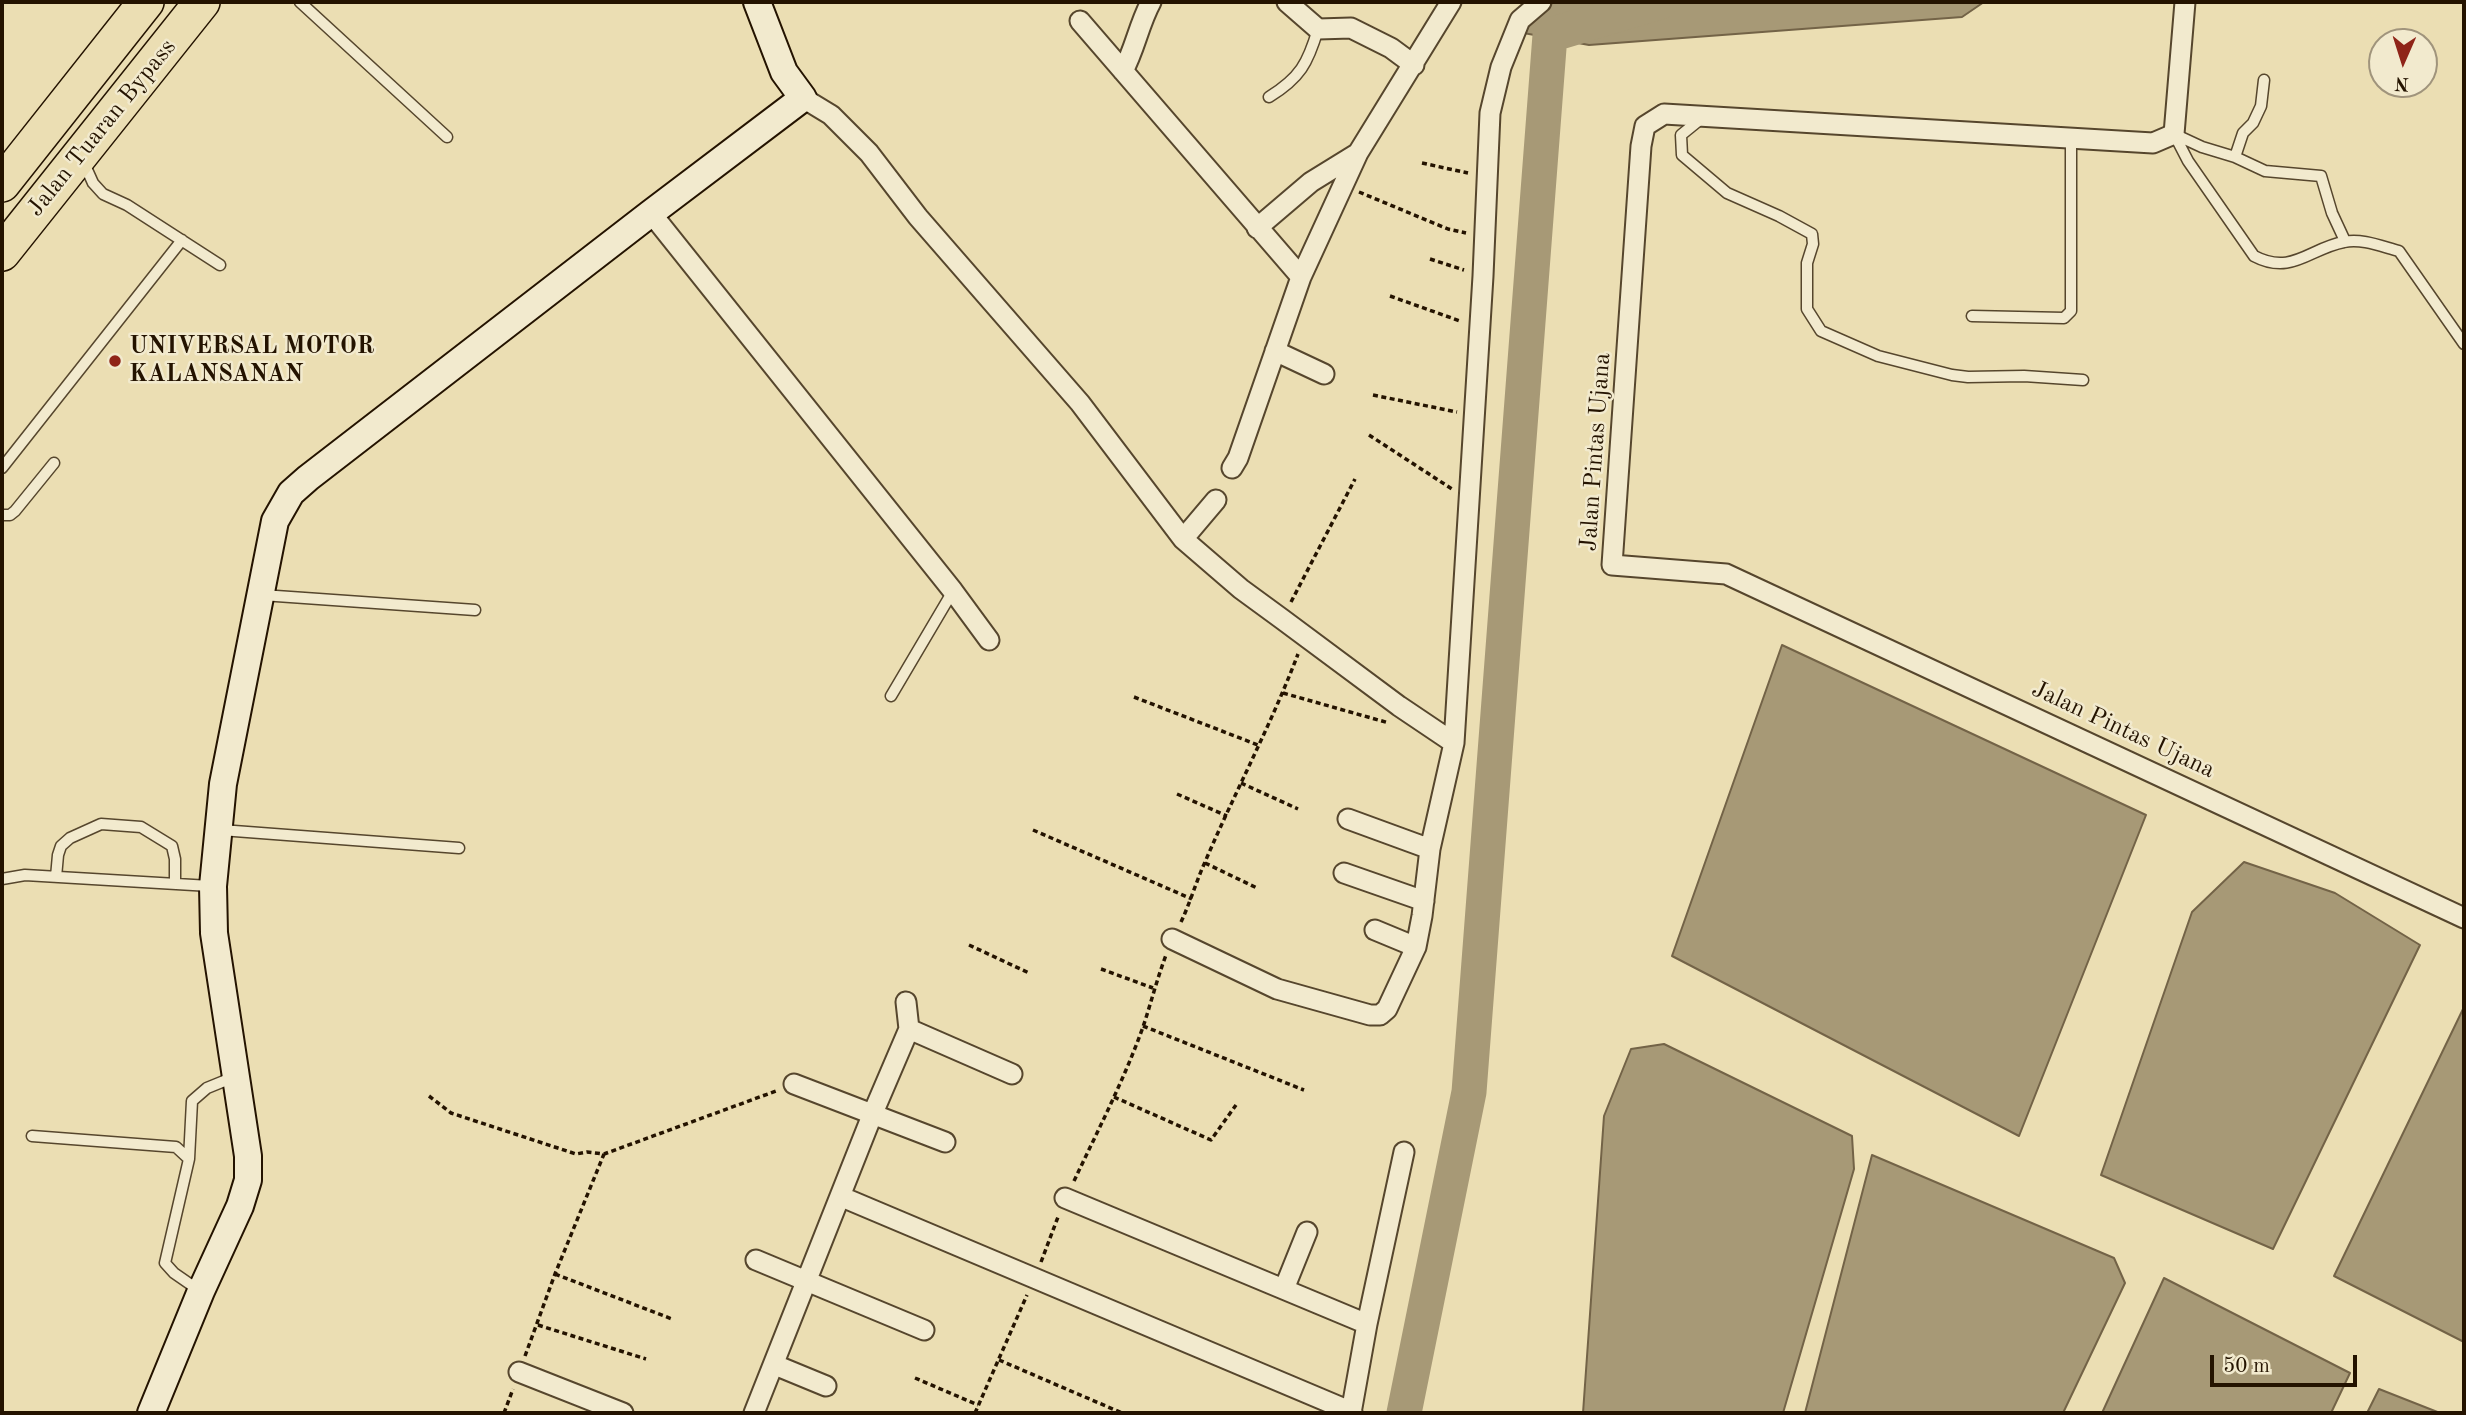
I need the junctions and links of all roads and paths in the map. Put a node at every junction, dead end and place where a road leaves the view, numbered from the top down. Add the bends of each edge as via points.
1 (146, 2) edge
2 (202, 2) edge
3 (300, 2) edge
4 (757, 2) edge
5 (1151, 2) edge
6 (1287, 2) edge
7 (1451, 2) edge
8 (1541, 2) edge
9 (2185, 2) edge
10 (1080, 21) dead end
11 (1318, 29) junction
12 (1415, 65) junction
13 (1123, 71) junction
14 (2264, 80) dead end
15 (1269, 97) dead end
16 (803, 99) junction
17 (1705, 115) junction
18 (2174, 134) junction
19 (447, 137) dead end
20 (2071, 138) junction
21 (1358, 153) junction
22 (80, 156) junction
23 (2235, 156) junction
24 (1422, 163) dead end
25 (2, 184) edge
26 (1344, 185) junction
27 (1488, 190) junction
28 (651, 213) junction
29 (1257, 228) junction
30 (1448, 229) dead end
31 (182, 240) junction
32 (2345, 241) junction
33 (2, 253) edge
34 (1430, 259) dead end
35 (220, 265) dead end
36 (1483, 276) junction
37 (1301, 277) junction
38 (1390, 296) dead end
39 (1972, 316) dead end
40 (1479, 328) junction
41 (2464, 344) edge
42 (1275, 351) junction
43 (1324, 374) dead end
44 (2083, 380) dead end
45 (1373, 396) dead end
46 (1473, 415) junction
47 (1368, 435) dead end
48 (54, 463) dead end
49 (2, 468) edge
50 (1232, 468) dead end
51 (1355, 480) dead end
52 (1469, 499) junction
53 (1216, 500) dead end
54 (2, 515) edge
55 (1183, 539) junction
56 (953, 591) junction
57 (260, 594) junction
58 (475, 610) dead end
59 (1282, 619) junction
60 (1306, 636) junction
61 (989, 640) dead end
62 (1283, 692) junction
63 (891, 696) dead end
64 (1134, 697) dead end
65 (1389, 723) dead end
66 (1454, 743) junction
67 (1258, 745) junction
68 (1241, 783) junction
69 (1177, 794) dead end
70 (1298, 809) dead end
71 (1227, 816) junction
72 (1348, 819) dead end
73 (217, 829) junction
74 (1033, 830) dead end
75 (458, 848) dead end
76 (1430, 849) junction
77 (1205, 863) junction
78 (1344, 873) dead end
79 (56, 877) junction
80 (2, 879) edge
81 (175, 884) junction
82 (213, 886) junction
83 (1257, 888) dead end
84 (1192, 899) junction
85 (1424, 901) junction
86 (2464, 918) edge
87 (1375, 930) dead end
88 (1172, 939) junction
89 (970, 945) dead end
90 (1416, 947) junction
91 (1101, 969) dead end
92 (1029, 972) dead end
93 (1153, 988) junction
94 (906, 1002) dead end
95 (1143, 1026) junction
96 (909, 1029) junction
97 (1012, 1074) dead end
98 (235, 1076) junction
99 (794, 1084) joint
100 (1304, 1090) dead end
101 (429, 1096) dead end
102 (1114, 1097) junction
103 (1236, 1105) dead end
104 (873, 1113) junction
105 (32, 1136) dead end
106 (945, 1142) dead end
107 (1404, 1152) dead end
108 (604, 1154) junction
109 (189, 1159) junction
110 (842, 1197) junction
111 (1065, 1198) junction
112 (1307, 1232) dead end
113 (756, 1260) dead end
114 (555, 1274) junction
115 (1035, 1277) junction
116 (806, 1282) junction
117 (1284, 1289) junction
118 (201, 1291) junction
119 (672, 1319) dead end
120 (1367, 1324) junction
121 (537, 1325) junction
122 (924, 1329) dead end
123 (646, 1359) dead end
124 (998, 1360) junction
125 (775, 1364) junction
126 (519, 1372) junction
127 (915, 1378) dead end
128 (826, 1386) dead end
129 (978, 1405) junction
130 (151, 1413) edge
131 (504, 1413) edge
132 (624, 1413) edge
133 (754, 1413) edge
134 (975, 1413) edge
135 (1122, 1413) edge
136 (1352, 1413) edge

1 - 25 highway, Jalan Tuaran Bypass
2 - 22 highway, Jalan Tuaran Bypass
3 - 19 lane
4 - 16 street via 784,72
5 - 13 street
6 - 11 street
7 - 12 street
8 - 27 street via 1520,20 1501,67 1490,113
9 - 18 street
10 - 13 street
11 - 12 street via 1351,28
11 - 15 lane via 1310,56 1289,85
12 - 21 street
13 - 29 street
14 - 23 lane via 2261,106 2243,133
16 - 28 street
16 - 55 street via 831,115 869,153 918,217 1080,403
17 - 20 street, Jalan Pintas Ujana
17 - 44 lane via 1681,135 1682,155 1727,193 1812,234 1807,310 1821,331 1878,356 1968,377
17 - 86 street, Jalan Pintas Ujana via 1664,114 1645,126 1612,565 1726,574
18 - 20 street, Jalan Pintas Ujana via 2152,143
18 - 23 lane
18 - 32 lane via 2254,256 2268,263 2287,263
20 - 39 lane via 2071,311 2064,318
21 - 26 street
21 - 29 street via 1311,182
22 - 31 lane via 103,194
22 - 33 highway, Jalan Tuaran Bypass
23 - 32 lane via 2265,172 2321,176
24 - 27 path via 1469,173
26 - 30 path
26 - 37 street
27 - 36 street
28 - 56 street
28 - 57 street via 291,493 275,521
29 - 37 street
31 - 35 lane
31 - 49 lane
32 - 41 lane via 2399,251
34 - 36 path
36 - 40 street
37 - 42 street
38 - 40 path
40 - 46 street
42 - 43 street
42 - 50 street
45 - 46 path
46 - 52 street
47 - 52 path
48 - 54 lane via 15,511
51 - 59 path
52 - 66 street
53 - 55 street
55 - 59 street
56 - 61 street
56 - 63 lane
57 - 58 lane
57 - 73 street
59 - 60 street
60 - 62 path
60 - 66 street
62 - 65 path
62 - 67 path
64 - 67 path
66 - 76 street
67 - 68 path
68 - 70 path
68 - 71 path
69 - 71 path
71 - 77 path
72 - 76 street
73 - 75 lane
73 - 82 street
74 - 84 path
76 - 85 street
77 - 83 path
77 - 84 path
78 - 85 street
79 - 80 lane
79 - 81 lane
79 - 81 lane via 61,846 101,824 142,827 172,846
81 - 82 lane
82 - 98 street via 214,933
84 - 88 path
85 - 90 street
87 - 90 street
88 - 90 street via 1277,989 1370,1015 1387,1009
88 - 93 path
89 - 92 path
91 - 93 path
93 - 95 path
94 - 96 street
95 - 100 path
95 - 102 path
96 - 97 street
96 - 104 street
98 - 109 lane via 207,1087 192,1101
98 - 118 street via 248,1180
99 - 104 street
99 - 108 path
101 - 108 path via 451,1113 576,1154
102 - 103 path via 1211,1140
102 - 111 path
104 - 106 street
104 - 110 street
105 - 109 lane via 176,1147
107 - 120 street
108 - 114 path
109 - 118 lane via 165,1263
110 - 115 street
110 - 116 street
111 - 115 path
111 - 117 street
112 - 117 street
113 - 116 street
114 - 119 path
114 - 121 path
115 - 124 path
115 - 136 street
116 - 122 street
116 - 125 street
117 - 120 street
118 - 130 street
120 - 136 street
121 - 123 path
121 - 126 path
124 - 129 path
124 - 135 path
125 - 128 street
125 - 133 street
126 - 131 path
126 - 132 street
127 - 129 path
129 - 134 path

